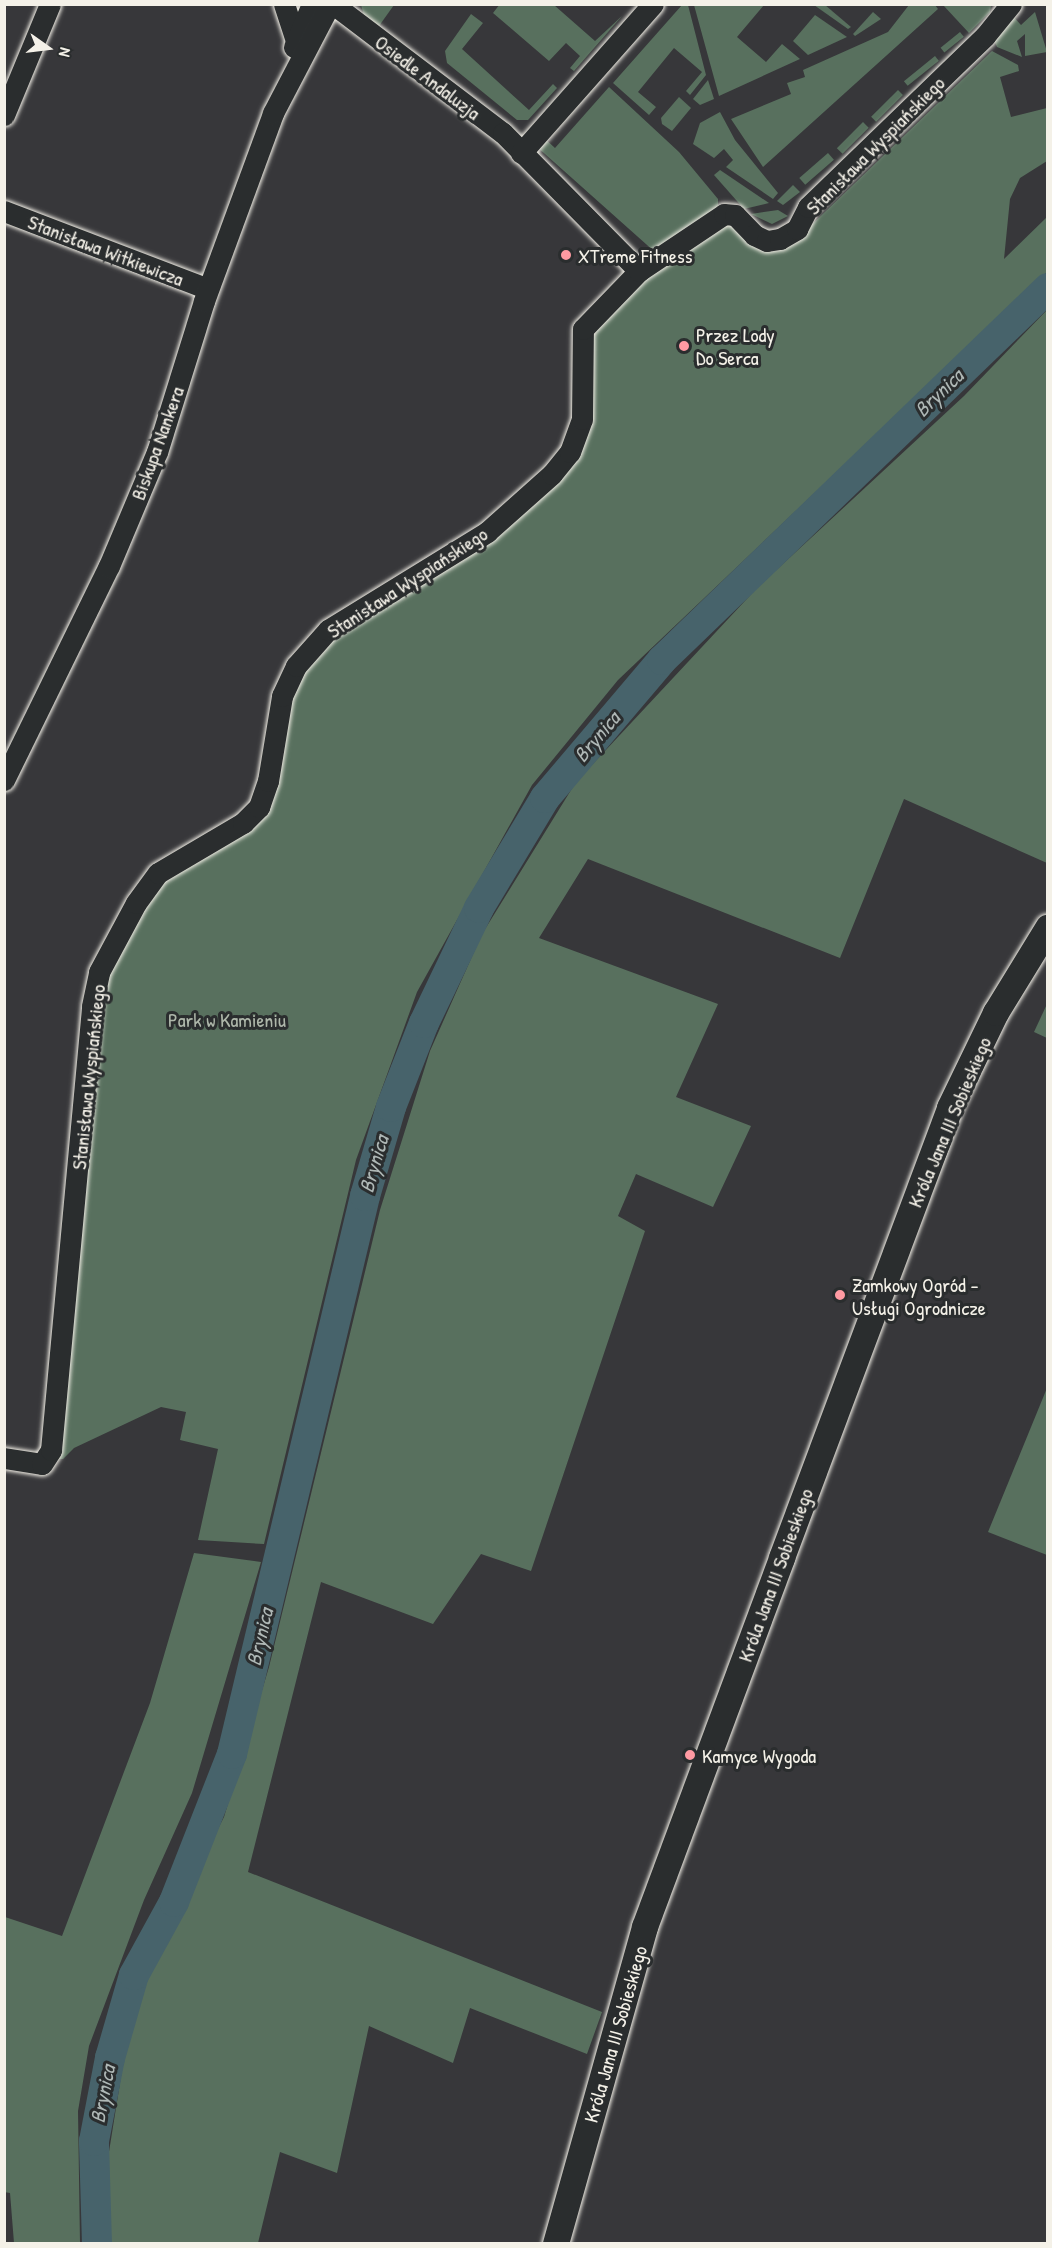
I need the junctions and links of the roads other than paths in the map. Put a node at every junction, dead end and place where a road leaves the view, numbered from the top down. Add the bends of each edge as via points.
1 (50, 4) edge
2 (284, 4) edge
3 (312, 4) edge
4 (653, 4) edge
5 (1011, 4) edge
6 (340, 7) edge
7 (296, 41) junction
8 (284, 90) junction
9 (4, 115) edge
10 (521, 153) junction
11 (4, 211) edge
12 (639, 272) junction
13 (208, 289) junction
14 (4, 780) edge
15 (1047, 928) edge
16 (4, 1458) edge
17 (556, 2244) edge

1 - 9 street
2 - 7 street
3 - 7 street, Biskupa Nankera
4 - 10 street
5 - 12 street, Stanisława Wyspiańskiego via 985,36 808,207 797,229 780,239 767,240 754,235 735,215 724,214
6 - 8 street, Biskupa Nankera
6 - 10 street, Osiedle Andaluzja via 503,133
7 - 8 street, Biskupa Nankera
8 - 13 street, Biskupa Nankera
10 - 12 street, Osiedle Andaluzja
11 - 13 street, Stanisława Witkiewicza
12 - 16 street, Stanisława Wyspiańskiego via 583,329 582,420 570,452 531,495 495,526 328,630 311,646 282,696 268,781 254,814 158,873 114,942 99,972 92,1006 51,1450 42,1464
13 - 14 street, Biskupa Nankera via 157,452 109,566
15 - 17 street, Króla Jana III Sobieskiego via 996,1012 950,1108 786,1547 645,1927

